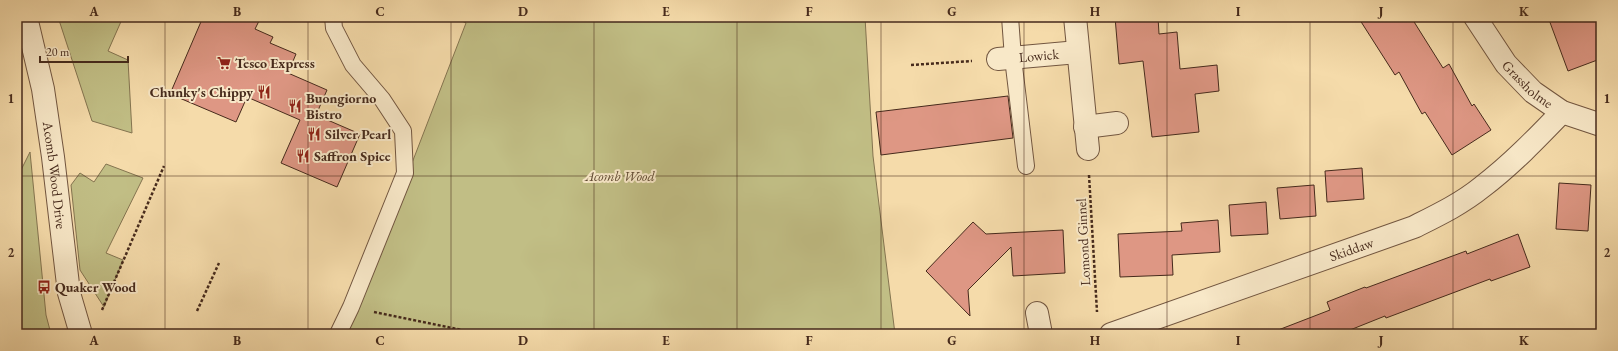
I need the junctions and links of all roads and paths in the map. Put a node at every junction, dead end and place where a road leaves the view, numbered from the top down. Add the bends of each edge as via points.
1 (26, 17) edge
2 (333, 17) edge
3 (1010, 17) edge
4 (1075, 17) edge
5 (1475, 17) edge
6 (1078, 52) junction
7 (1006, 58) junction
8 (911, 64) dead end
9 (1562, 112) junction
10 (1117, 123) dead end
11 (1601, 125) edge
12 (1085, 127) junction
13 (1088, 149) joint
14 (164, 166) dead end
15 (1026, 166) dead end
16 (219, 263) dead end
17 (351, 307) junction
18 (197, 311) dead end
19 (1037, 313) dead end
20 (100, 314) dead end
21 (1104, 326) edge
22 (81, 334) edge
23 (338, 334) edge
24 (468, 334) edge
25 (1041, 334) edge

1 - 22 street, Acomb Wood Drive via 43,89 69,293
2 - 17 lane via 334,28 353,65 382,99 403,131 405,172
3 - 7 lane
4 - 6 street, Lowick
5 - 9 street, Grassholme via 1506,64 1533,92
6 - 7 street, Lowick
6 - 12 street, Lowick
7 - 8 path
7 - 15 lane
9 - 11 street, Grassholme
9 - 21 street, Skiddaw via 1522,153 1482,187 1451,208 1414,227
10 - 12 street
12 - 13 street, Lowick
13 - 21 path, Lomond Ginnel
14 - 20 path
16 - 18 path
17 - 23 lane
17 - 24 path via 462,330
19 - 25 street

